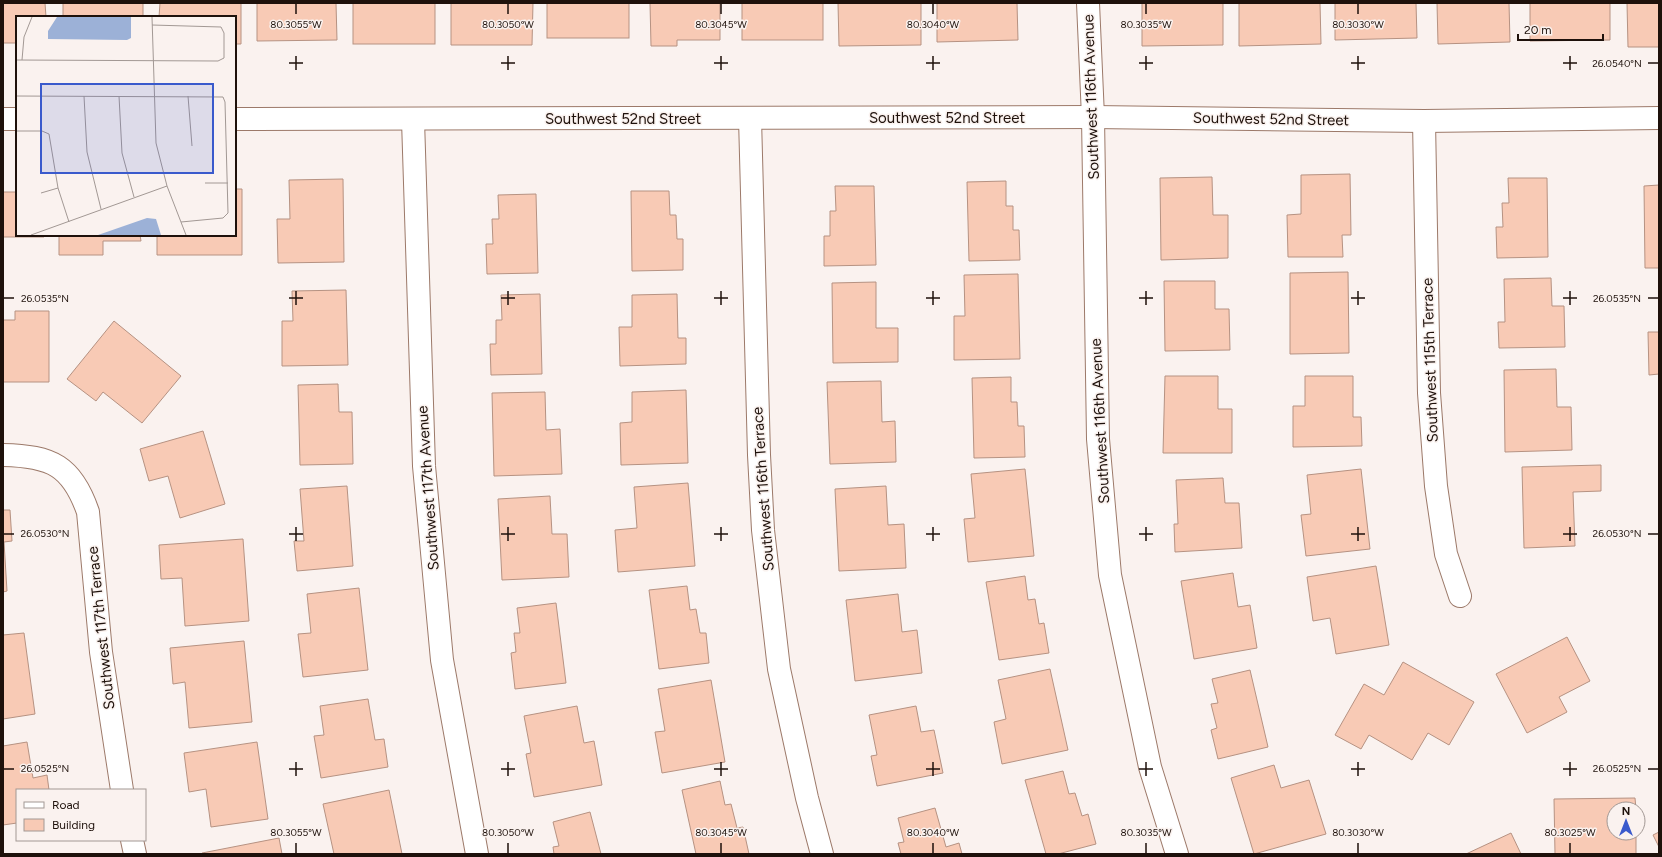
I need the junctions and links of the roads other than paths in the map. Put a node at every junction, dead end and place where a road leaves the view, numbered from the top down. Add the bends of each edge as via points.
1 (1088, 3) edge
2 (1093, 117) junction
3 (750, 118) junction
4 (1659, 118) edge
5 (3, 119) edge
6 (16, 119) edge
7 (236, 119) edge
8 (413, 120) junction
9 (1424, 121) junction
10 (3, 455) edge
11 (1460, 596) dead end
12 (122, 789) edge
13 (132, 841) edge
14 (135, 854) edge
15 (477, 854) edge
16 (822, 854) edge
17 (1177, 854) edge

1 - 2 street, Southwest 116th Avenue
2 - 3 street, Southwest 52nd Street
2 - 9 street, Southwest 52nd Street
2 - 17 street, Southwest 116th Avenue via 1098,440 1110,575 1150,767
3 - 8 street, Southwest 52nd Street
3 - 16 street, Southwest 116th Terrace via 763,530 779,669
4 - 9 street, Southwest 52nd Street
5 - 6 street
7 - 8 street, Southwest 52nd Street
8 - 15 street, Southwest 117th Avenue via 424,466 442,660
9 - 11 street, Southwest 115th Terrace via 1429,393 1436,486 1446,554
10 - 12 street, Southwest 117th Terrace via 51,463 67,472 82,493 88,512 101,652
13 - 14 street

